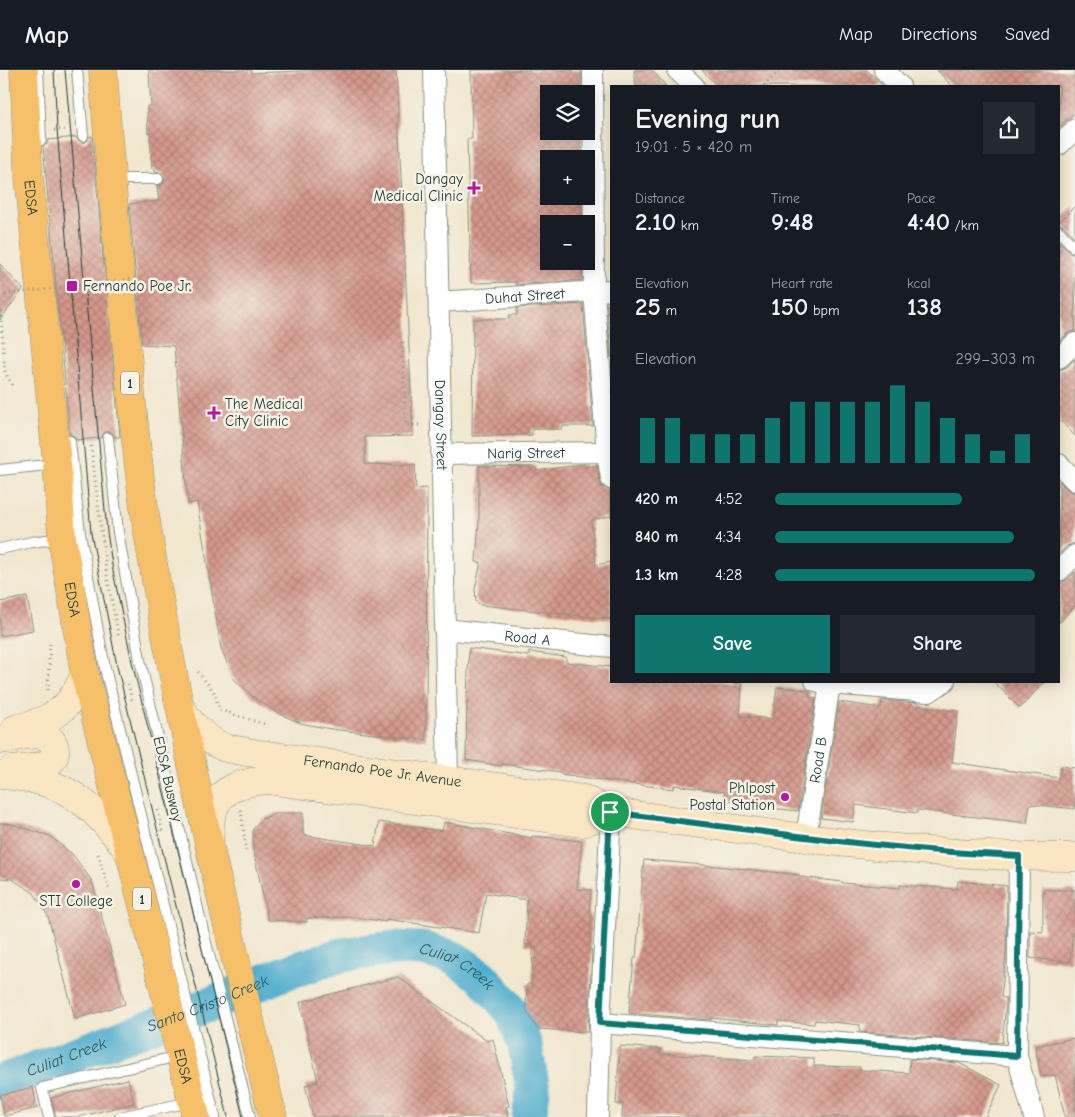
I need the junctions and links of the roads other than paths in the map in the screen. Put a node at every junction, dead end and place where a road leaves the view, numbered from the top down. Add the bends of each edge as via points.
1 (24, 70) edge
2 (38, 70) edge
3 (77, 70) edge
4 (103, 70) edge
5 (434, 70) edge
6 (594, 70) edge
7 (677, 70) edge
8 (884, 70) edge
9 (693, 85) edge
10 (899, 85) edge
11 (1075, 129) edge
12 (83, 136) dead end
13 (42, 140) dead end
14 (1060, 144) edge
15 (110, 178) junction
16 (158, 179) dead end
17 (1060, 233) edge
18 (1075, 248) edge
19 (603, 291) edge
20 (439, 302) junction
21 (1075, 343) edge
22 (1060, 357) edge
23 (108, 438) dead end
24 (609, 452) edge
25 (64, 453) junction
26 (441, 454) junction
27 (1060, 465) edge
28 (610, 466) edge
29 (0, 470) edge
30 (1075, 482) edge
31 (62, 538) junction
32 (0, 549) edge
33 (1075, 555) edge
34 (1060, 570) edge
35 (444, 629) junction
36 (610, 647) edge
37 (85, 675) junction
38 (823, 683) edge
39 (942, 683) edge
40 (176, 694) junction
41 (0, 733) edge
42 (0, 740) edge
43 (0, 771) edge
44 (0, 776) edge
45 (448, 780) junction
46 (610, 812) junction
47 (806, 837) junction
48 (209, 846) junction
49 (129, 852) junction
50 (1019, 856) junction
51 (1075, 857) edge
52 (216, 933) junction
53 (164, 945) junction
54 (600, 1023) junction
55 (241, 1036) junction
56 (186, 1051) junction
57 (1017, 1056) junction
58 (194, 1109) edge
59 (48, 1117) edge
60 (120, 1117) edge
61 (215, 1117) edge
62 (250, 1117) edge
63 (273, 1117) edge
64 (598, 1117) edge
65 (1034, 1117) edge

1 - 25 highway, EDSA / 1 via 28,167
2 - 13 lane
3 - 12 lane
4 - 15 highway, 1
5 - 20 street, Dangay Street
6 - 19 street
7 - 9 street
8 - 10 street
11 - 14 street
15 - 16 lane
15 - 40 highway, 1 via 135,436
17 - 18 lane
19 - 20 street, Duhat Street
19 - 24 street
20 - 26 street, Dangay Street
21 - 22 street
23 - 52 lane, EDSA Busway via 118,532 140,660
24 - 26 street, Narig Street
24 - 28 street
25 - 29 lane
25 - 31 highway, EDSA / 1
25 - 53 lane via 105,668
26 - 35 street, Dangay Street
27 - 30 street
31 - 32 lane
31 - 37 highway, EDSA / 1
33 - 34 street
35 - 36 street, Road A
35 - 45 street, Dangay Street
37 - 41 main road via 72,700 55,715
37 - 49 highway, EDSA / 1
38 - 39 street via 929,692
38 - 47 street, Road B
40 - 45 main road, Fernando Poe Jr. Avenue via 180,708 190,722 225,747
40 - 48 highway, 1
42 - 43 main road via 42,735 52,741 54,752 52,760 45,765
44 - 49 main road via 25,777 48,783 78,797 98,814
45 - 46 main road, Fernando Poe Jr. Avenue via 584,799
46 - 47 main road, Fernando Poe Jr. Avenue
46 - 48 main road, Fernando Poe Jr. Avenue via 582,823 259,781 234,787 219,799 212,812
46 - 54 street
47 - 50 main road, Fernando Poe Jr. Avenue via 944,852
48 - 52 highway, 1
49 - 53 highway, EDSA / 1
50 - 51 main road, Fernando Poe Jr. Avenue
50 - 57 street
52 - 55 highway, 1
53 - 56 highway, EDSA / 1
54 - 57 street
54 - 64 street
55 - 62 lane
55 - 63 highway, 1
56 - 58 highway, EDSA / 1
56 - 59 lane via 42,1088
56 - 61 lane
57 - 65 street
58 - 60 lane

